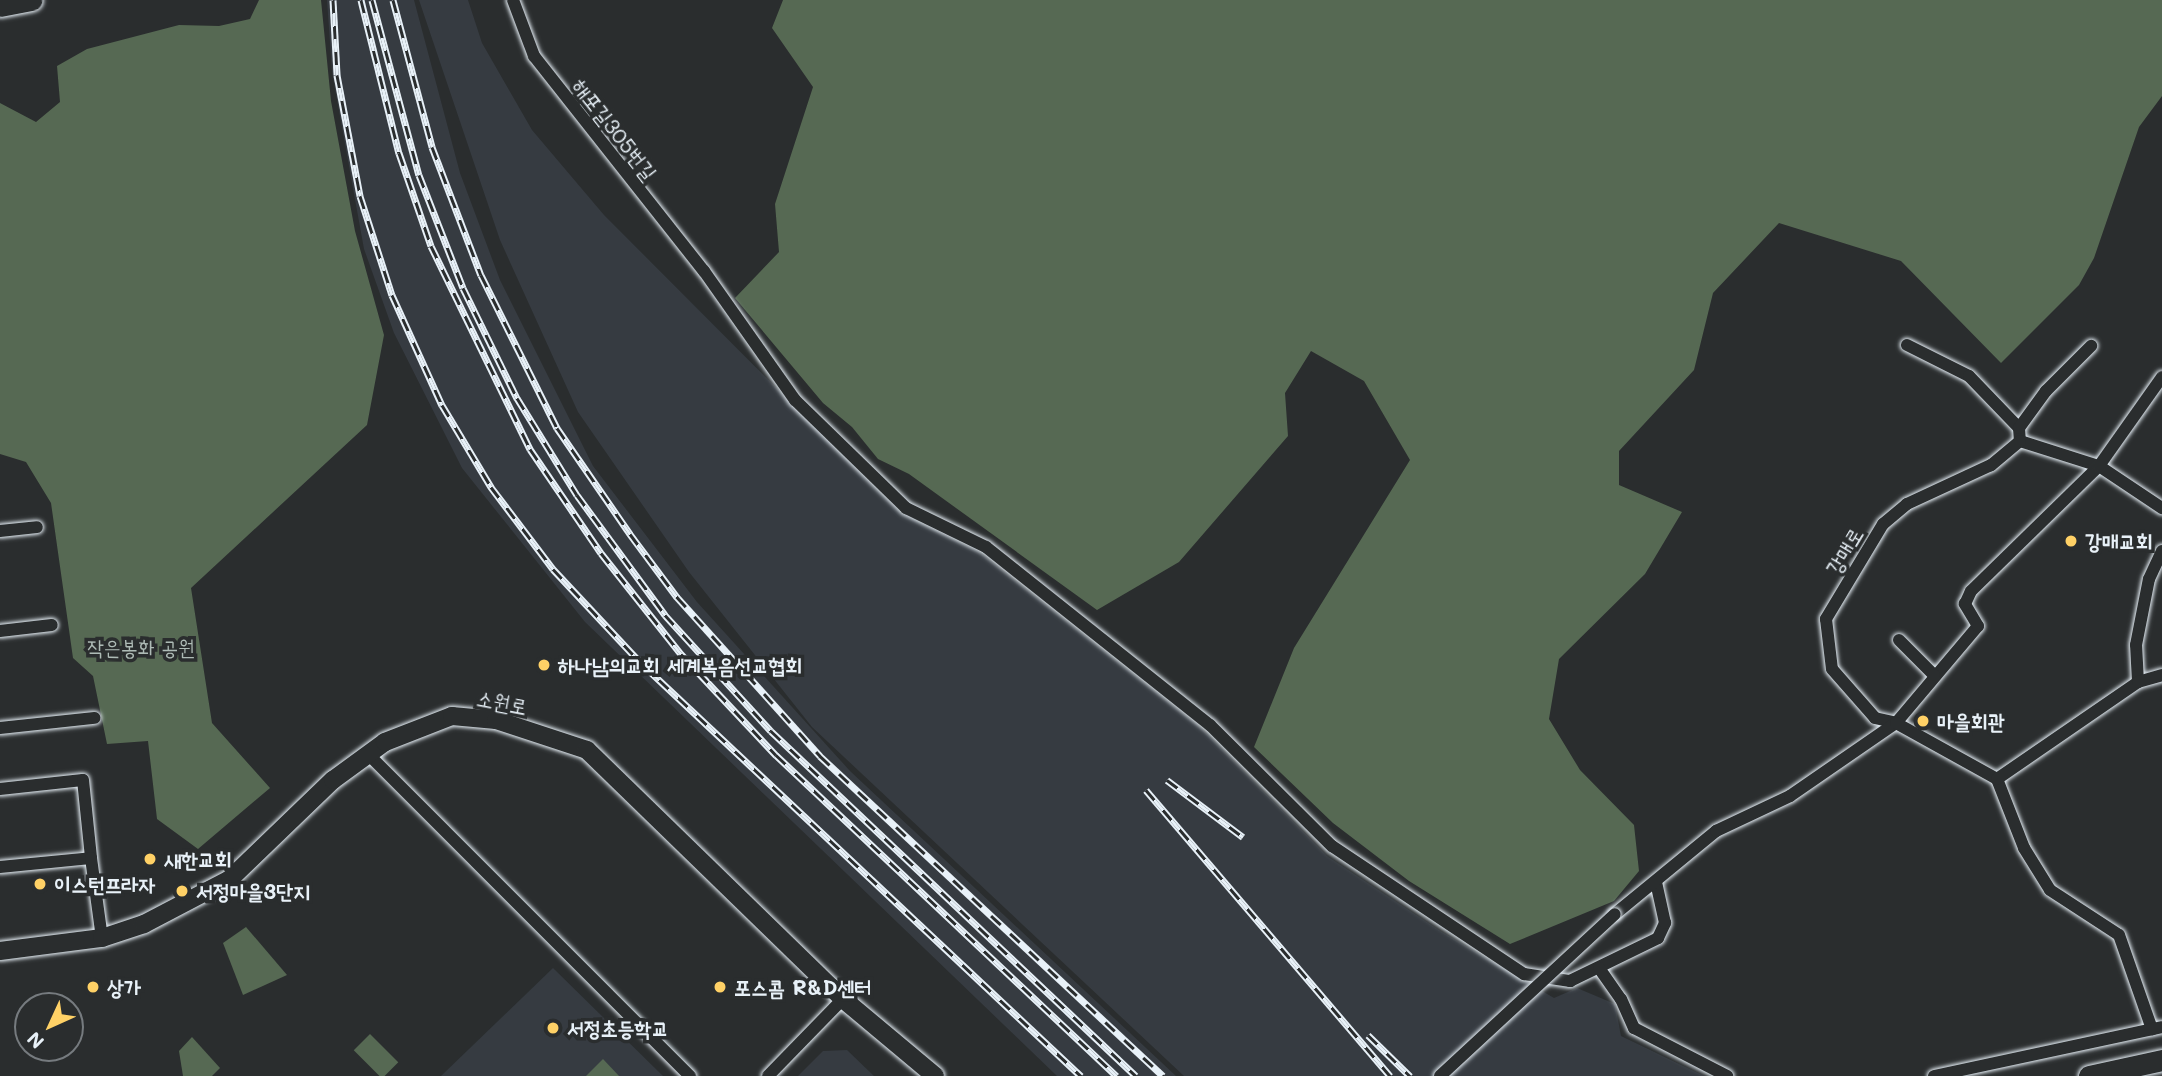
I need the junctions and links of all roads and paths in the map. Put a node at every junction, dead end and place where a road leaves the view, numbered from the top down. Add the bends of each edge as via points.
1 (31, 0) edge
2 (513, 0) edge
3 (0, 6) edge
4 (1907, 345) dead end
5 (2091, 346) dead end
6 (2162, 377) edge
7 (2020, 434) junction
8 (2099, 466) junction
9 (2162, 508) edge
10 (37, 527) dead end
11 (0, 531) edge
12 (2162, 551) edge
13 (52, 625) dead end
14 (0, 631) edge
15 (1899, 640) dead end
16 (1934, 675) junction
17 (2162, 676) edge
18 (2138, 682) junction
19 (94, 718) dead end
20 (1896, 723) junction
21 (0, 728) edge
22 (367, 753) junction
23 (1997, 779) junction
24 (0, 789) edge
25 (91, 858) junction
26 (0, 867) edge
27 (1657, 882) junction
28 (102, 938) junction
29 (0, 951) edge
30 (1599, 968) junction
31 (843, 999) junction
32 (2157, 1028) edge
33 (2162, 1060) edge
34 (690, 1076) edge
35 (768, 1076) edge
36 (935, 1076) edge
37 (1440, 1076) edge
38 (1727, 1076) edge
39 (1934, 1076) edge
40 (2089, 1076) edge

1 - 3 highway
2 - 30 street, 해포길305번길 via 534,56 704,271 795,400 906,508 986,547 1210,725 1332,846 1524,974 1570,981
4 - 7 street via 1969,376
5 - 7 street, 강매로 via 2046,391
6 - 8 street
7 - 8 street
7 - 20 street, 강매로 via 1991,465 1907,503 1883,524 1826,620 1832,669 1875,718
8 - 9 street
8 - 16 street via 1971,591 1965,604 1978,626
10 - 11 street
12 - 18 street via 2149,579 2136,645
13 - 14 street
15 - 16 street
16 - 20 street
17 - 18 street
18 - 23 street
19 - 21 street
20 - 23 street, 강매로
20 - 27 street via 1790,796 1716,831
22 - 28 main road, 소원로 via 230,879 144,924
22 - 31 main road, 소원로 via 399,735 452,716 496,720 587,750
22 - 34 street
23 - 32 street via 2024,848 2050,890 2119,936
24 - 25 street via 83,780
25 - 26 street
25 - 28 street
27 - 30 street via 1665,923 1658,938
27 - 37 street, bridge via 1615,914
28 - 29 main road, 소원로
30 - 38 street via 1634,1028
31 - 35 street
31 - 36 main road, 소원로
32 - 39 street
33 - 40 highway

